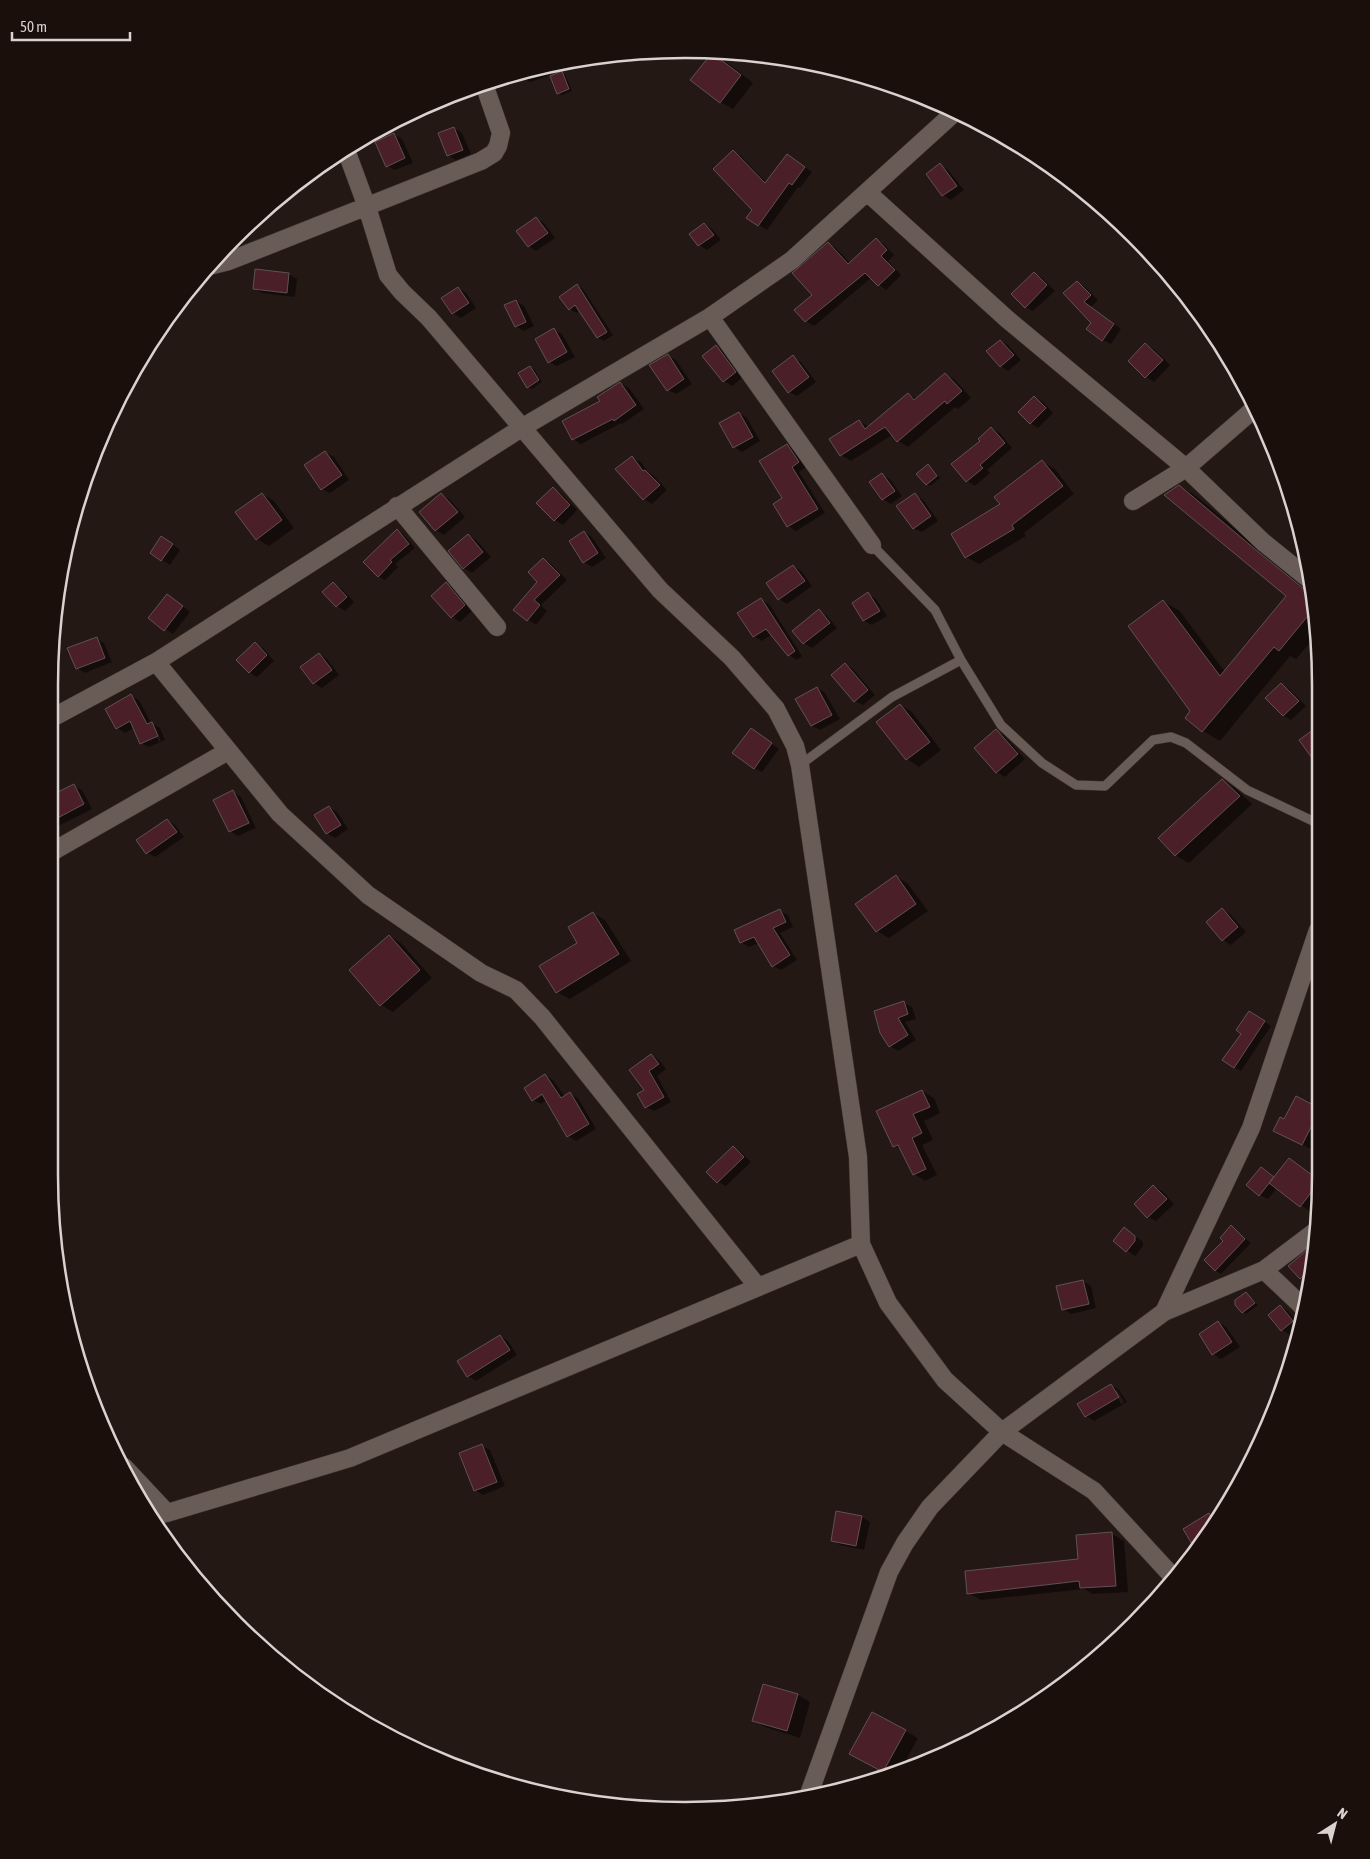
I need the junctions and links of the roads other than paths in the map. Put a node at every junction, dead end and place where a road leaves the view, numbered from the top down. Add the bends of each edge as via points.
1 (486, 90) edge
2 (950, 116) edge
3 (348, 156) edge
4 (867, 192) junction
5 (367, 207) junction
6 (229, 254) edge
7 (710, 317) junction
8 (1250, 412) edge
9 (523, 427) junction
10 (1186, 468) junction
11 (1133, 501) dead end
12 (397, 506) junction
13 (872, 545) joint
14 (1302, 573) edge
15 (497, 627) dead end
16 (961, 660) junction
17 (156, 662) junction
18 (58, 715) edge
19 (228, 751) junction
20 (800, 765) junction
21 (1312, 821) edge
22 (58, 848) edge
23 (1312, 948) edge
24 (1309, 1236) edge
25 (860, 1244) junction
26 (1264, 1270) junction
27 (758, 1287) junction
28 (1298, 1303) edge
29 (1164, 1312) junction
30 (1002, 1432) junction
31 (158, 1514) edge
32 (1169, 1573) edge
33 (810, 1788) edge

1 - 5 street via 501,133 494,153
2 - 4 street
3 - 5 street
4 - 7 street via 792,260
4 - 10 street via 1007,319
5 - 6 street
5 - 9 street via 388,276 430,318
7 - 9 street
7 - 13 street
8 - 10 street
9 - 12 street
9 - 20 street via 660,590 732,658 776,709 795,746
10 - 11 street
10 - 14 street via 1263,542
12 - 15 street
12 - 17 street
13 - 16 lane via 934,610
16 - 20 lane via 892,696
16 - 21 lane via 1001,725 1042,763 1076,785 1105,786 1153,740 1171,737 1186,743 1247,790
17 - 18 street
17 - 19 street
19 - 22 street
19 - 27 street via 280,814 368,895 480,973 516,990 542,1017
20 - 25 street via 858,1157
23 - 29 street via 1251,1128
24 - 26 street
25 - 27 street
25 - 30 street via 888,1304 945,1380
26 - 28 street
26 - 29 street
27 - 31 street via 350,1458
29 - 30 street
30 - 32 street via 1094,1491
30 - 33 street via 930,1507 890,1572

